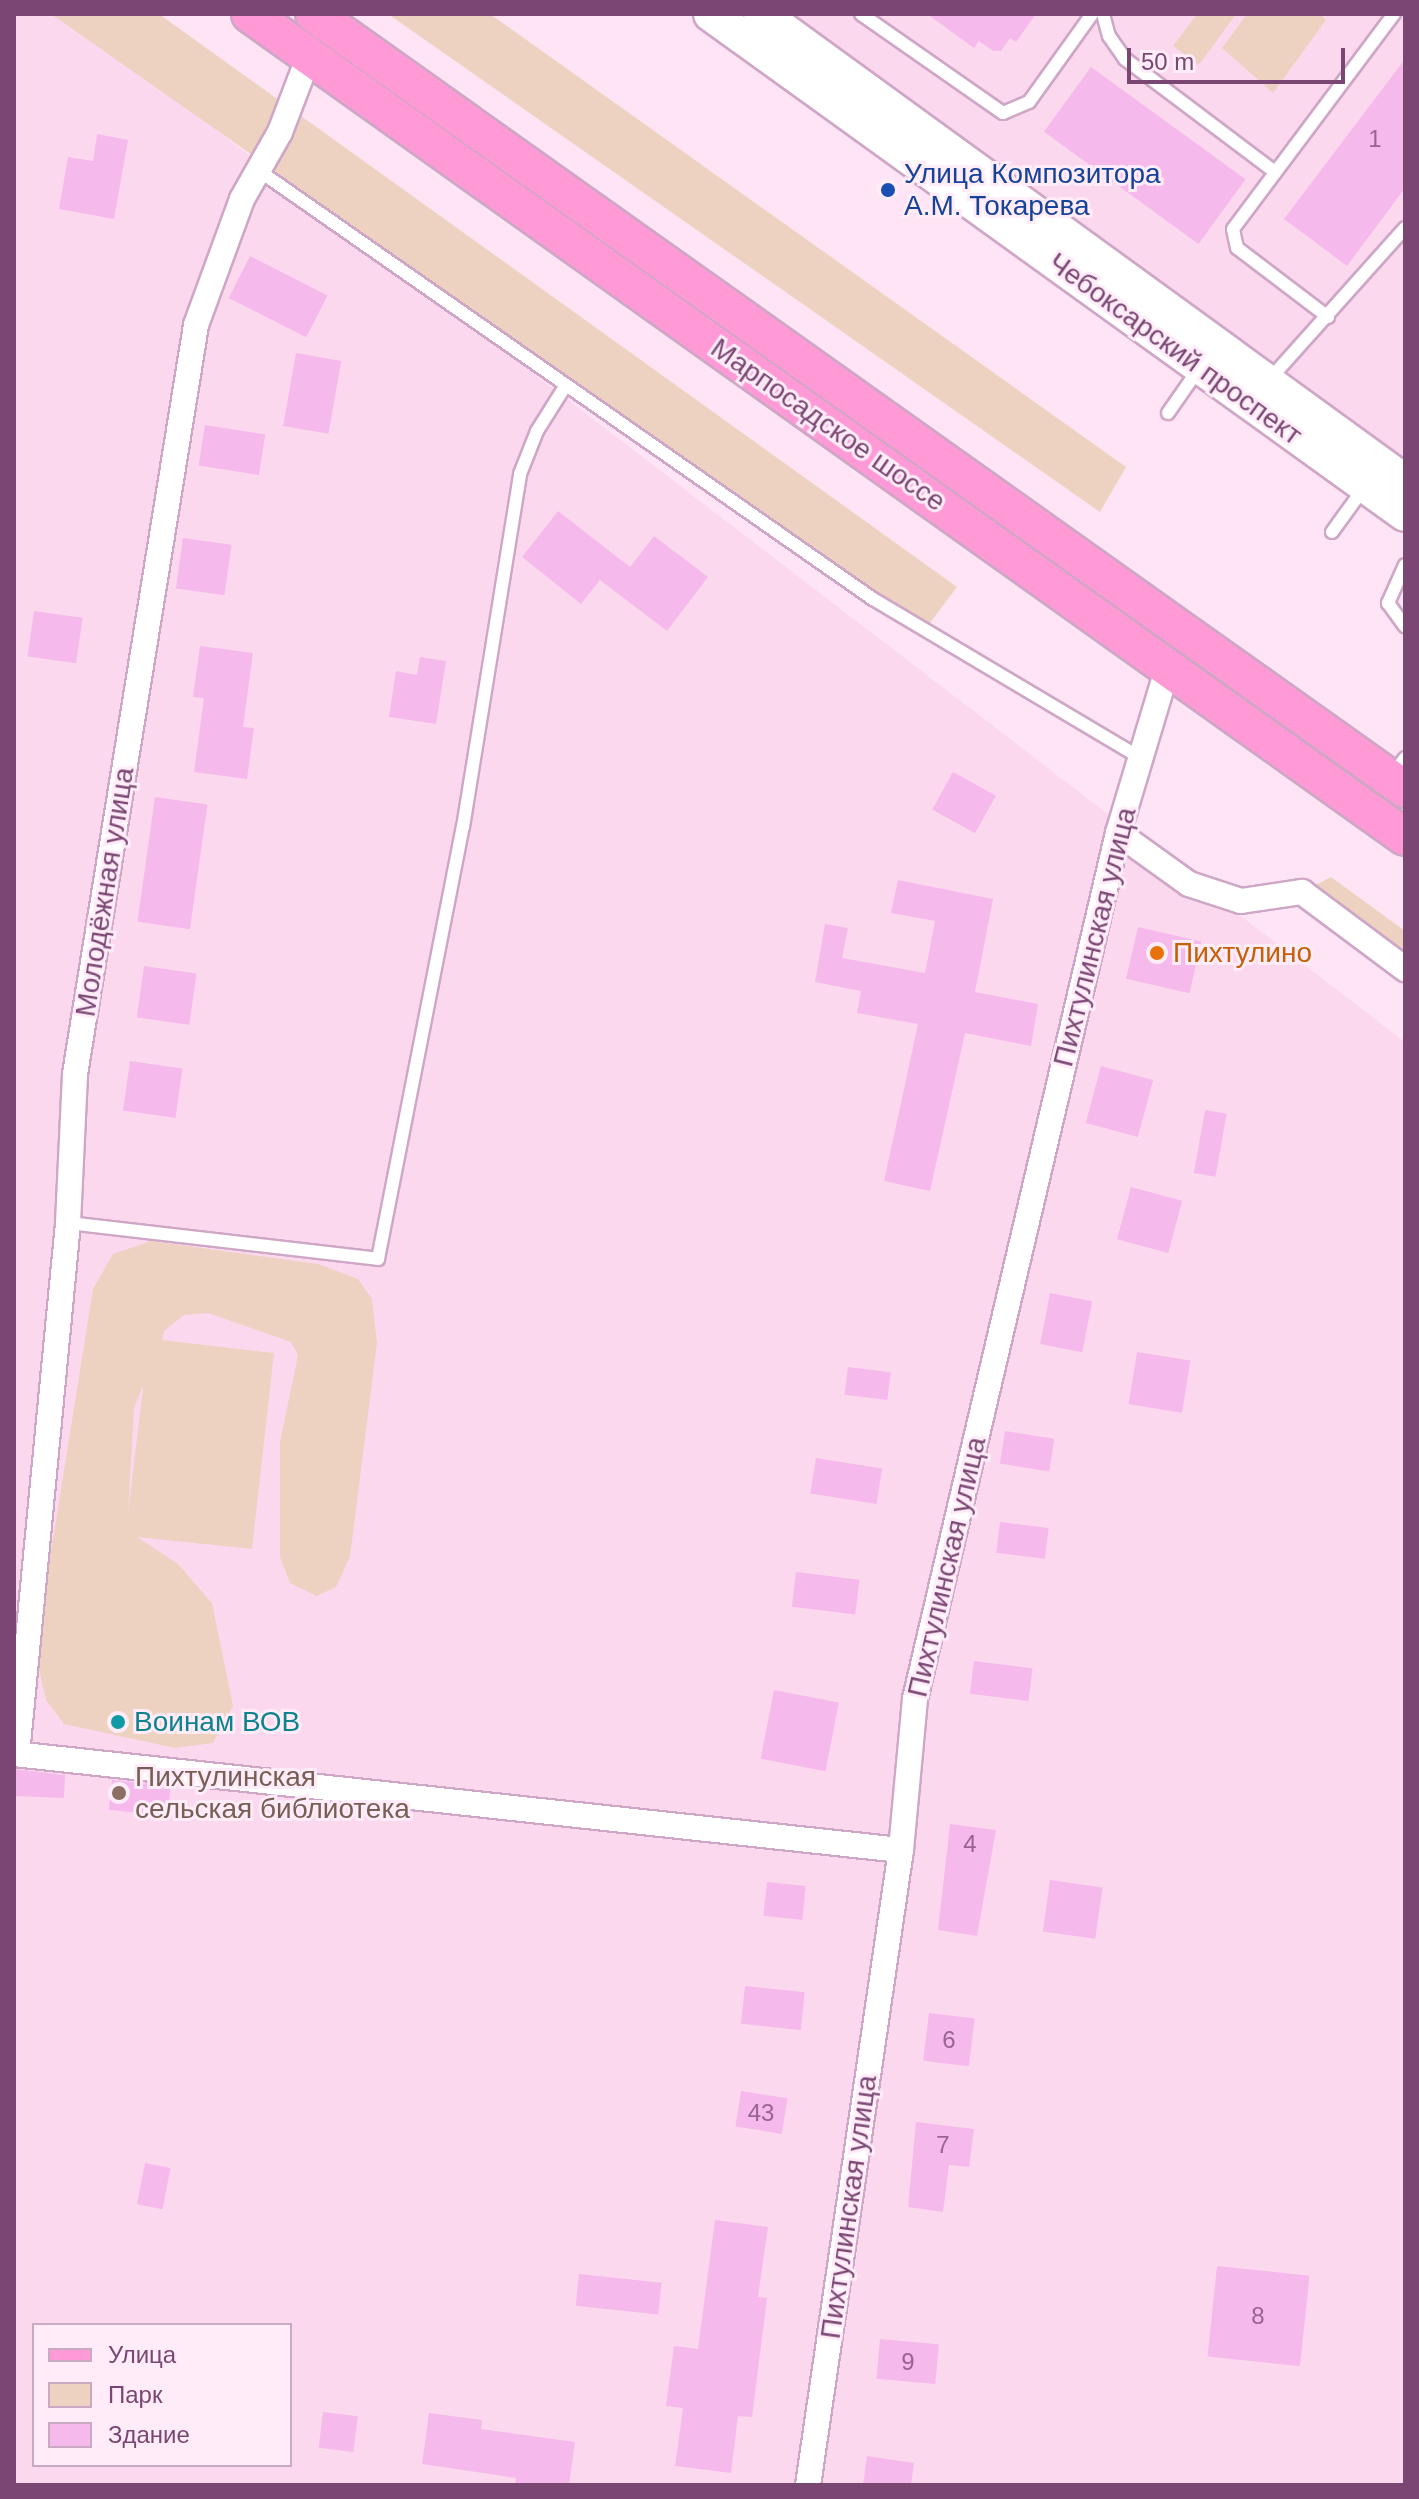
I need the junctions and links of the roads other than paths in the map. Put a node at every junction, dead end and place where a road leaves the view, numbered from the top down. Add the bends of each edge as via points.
1 (250, 14) edge
2 (314, 14) edge
3 (711, 14) edge
4 (761, 14) edge
5 (861, 14) edge
6 (1092, 14) edge
7 (1103, 14) edge
8 (1375, 14) edge
9 (1390, 18) edge
10 (309, 56) junction
11 (258, 170) junction
12 (1275, 172) junction
13 (1405, 228) edge
14 (1328, 317) junction
15 (1208, 356) junction
16 (566, 385) junction
17 (1259, 393) junction
18 (1168, 413) dead end
19 (1405, 482) edge
20 (1365, 486) junction
21 (1405, 514) edge
22 (1332, 532) dead end
23 (1405, 565) edge
24 (1405, 626) edge
25 (1168, 666) junction
26 (1139, 757) junction
27 (1400, 775) edge
28 (1118, 833) junction
29 (1405, 837) edge
30 (1405, 969) edge
31 (68, 1223) junction
32 (16, 1754) edge
33 (901, 1850) junction
34 (808, 2485) edge

1 - 10 main road, Марпосадское шоссе
2 - 27 main road, Марпосадское шоссе
3 - 15 street, Чебоксарский проспект
4 - 15 street, Чебоксарский проспект
5 - 6 lane via 1003,113 1029,102
7 - 12 lane via 1109,36 1125,59
8 - 9 lane
9 - 12 lane
10 - 11 street, Молодёжная улица
10 - 25 main road, Марпосадское шоссе
11 - 16 lane
11 - 31 street, Молодёжная улица via 242,199 196,325 75,1074
12 - 14 lane via 1235,224 1233,242
13 - 14 lane
14 - 17 lane
15 - 17 street, Чебоксарский проспект
15 - 18 lane
16 - 26 lane via 873,599
16 - 31 lane via 537,431 520,474 463,827 378,1259
17 - 19 street, Чебоксарский проспект
17 - 20 street, Чебоксарский проспект
20 - 21 street, Чебоксарский проспект
20 - 22 lane
23 - 24 lane via 1388,603
25 - 26 street, Пихтулинская улица
25 - 29 main road, Марпосадское шоссе
26 - 28 street, Пихтулинская улица
28 - 30 street via 1189,884 1241,901 1302,892
28 - 33 street, Пихтулинская улица via 915,1699
31 - 32 street, Молодёжная улица
32 - 33 street
33 - 34 street, Пихтулинская улица

